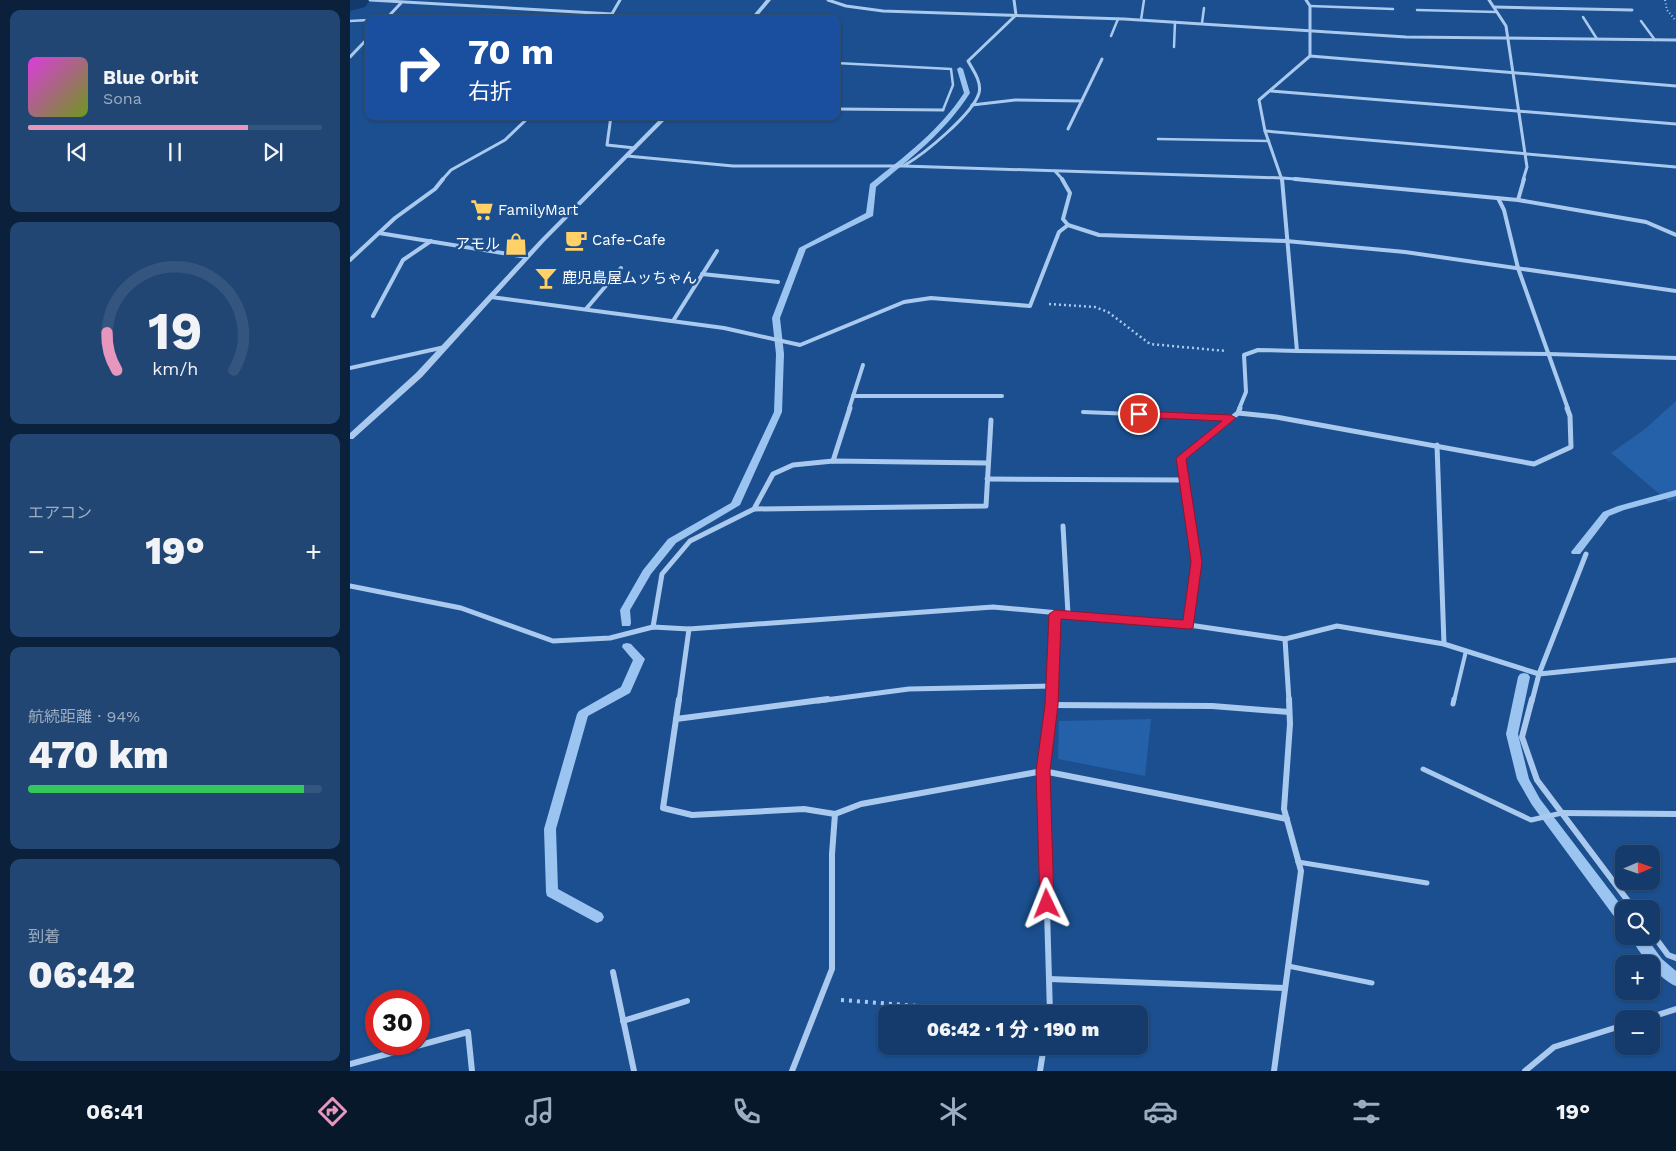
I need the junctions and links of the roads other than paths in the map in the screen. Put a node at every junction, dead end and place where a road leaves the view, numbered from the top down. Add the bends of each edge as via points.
1 (370, 0) edge
2 (620, 0) edge
3 (769, 0) edge
4 (828, 0) edge
5 (849, 0) edge
6 (1014, 0) edge
7 (1144, 0) edge
8 (1306, 0) edge
9 (1489, 0) edge
10 (401, 3) junction
11 (846, 6) junction
12 (1310, 6) junction
13 (1494, 7) junction
14 (1204, 8) dead end
15 (1393, 9) dead end
16 (1417, 10) dead end
17 (1632, 10) dead end
18 (1497, 12) junction
19 (612, 14) joint
20 (390, 15) edge
21 (756, 15) edge
22 (1016, 15) junction
23 (1583, 17) dead end
24 (1118, 18) junction
25 (365, 20) edge
26 (1141, 20) junction
27 (350, 21) edge
28 (1641, 21) dead end
29 (1176, 22) junction
30 (1202, 23) junction
31 (1310, 30) junction
32 (1110, 36) dead end
33 (1509, 39) junction
34 (1597, 40) junction
35 (1654, 40) junction
36 (1676, 40) edge
37 (365, 41) edge
38 (1174, 47) dead end
39 (1310, 56) junction
40 (350, 57) edge
41 (1102, 59) dead end
42 (840, 63) edge
43 (1514, 72) junction
44 (1676, 86) edge
45 (1271, 91) junction
46 (1082, 101) junction
47 (972, 105) junction
48 (840, 109) edge
49 (943, 110) joint
50 (1519, 111) junction
51 (526, 120) edge
52 (610, 120) edge
53 (662, 120) edge
54 (1676, 124) edge
55 (1068, 128) dead end
56 (1265, 131) junction
57 (1158, 139) dead end
58 (1269, 141) junction
59 (635, 148) junction
60 (1525, 153) junction
61 (627, 156) junction
62 (903, 166) junction
63 (1676, 167) edge
64 (1055, 170) junction
65 (1282, 178) junction
66 (1498, 198) junction
67 (1518, 200) junction
68 (1068, 225) junction
69 (379, 233) junction
70 (1676, 234) edge
71 (431, 241) junction
72 (1286, 241) junction
73 (717, 251) dead end
74 (350, 254) edge
75 (356, 255) junction
76 (527, 257) junction
77 (350, 260) edge
78 (622, 268) dead end
79 (1518, 268) junction
80 (702, 274) junction
81 (778, 282) dead end
82 (1676, 291) edge
83 (492, 297) junction
84 (586, 309) junction
85 (373, 316) dead end
86 (672, 321) junction
87 (445, 347) junction
88 (1297, 351) junction
89 (1550, 354) junction
90 (1676, 358) edge
91 (863, 365) dead end
92 (350, 368) edge
93 (853, 396) junction
94 (1002, 396) dead end
95 (1083, 412) dead end
96 (1238, 413) junction
97 (1231, 418) junction
98 (991, 420) dead end
99 (350, 437) edge
100 (1437, 445) junction
101 (833, 461) junction
102 (987, 463) junction
103 (987, 479) junction
104 (1184, 480) junction
105 (754, 508) junction
106 (1063, 526) dead end
107 (1586, 554) dead end
108 (350, 586) edge
109 (1055, 614) junction
110 (1068, 614) junction
111 (1189, 625) junction
112 (653, 627) junction
113 (689, 629) junction
114 (1285, 640) junction
115 (1444, 644) junction
116 (1466, 651) junction
117 (1676, 660) edge
118 (1540, 674) junction
119 (1052, 686) junction
120 (1453, 704) dead end
121 (1052, 705) junction
122 (1289, 712) junction
123 (676, 719) junction
124 (1423, 769) dead end
125 (1043, 771) junction
126 (1562, 813) junction
127 (835, 814) junction
128 (1676, 814) edge
129 (1286, 819) junction
130 (1298, 862) junction
131 (1427, 883) dead end
132 (1627, 900) edge
133 (1660, 944) edge
134 (1676, 958) edge
135 (1288, 966) junction
136 (613, 972) dead end
137 (1049, 979) junction
138 (1372, 983) dead end
139 (1286, 988) junction
140 (687, 1001) dead end
141 (1050, 1005) edge
142 (1676, 1009) edge
143 (1660, 1014) edge
144 (623, 1021) junction
145 (1615, 1029) edge
146 (1043, 1055) edge
147 (350, 1064) edge
148 (472, 1071) edge
149 (634, 1071) edge
150 (792, 1071) edge
151 (1040, 1071) edge
152 (1274, 1071) edge
153 (1525, 1071) edge

1 - 10 street
2 - 19 street
3 - 21 street
4 - 11 street
5 - 11 street
6 - 22 street
7 - 26 lane
8 - 12 street
9 - 13 street
10 - 19 street
10 - 20 street
11 - 22 street via 883,11
12 - 15 lane
12 - 31 street
13 - 17 street
13 - 18 street
14 - 30 lane
16 - 18 lane
18 - 33 street via 1506,26
22 - 24 street
22 - 47 street via 968,61 980,82 979,96
23 - 34 lane
24 - 26 street
24 - 32 lane
25 - 27 lane
26 - 29 street
28 - 35 lane
29 - 30 street
29 - 38 lane
30 - 31 street
31 - 33 street
31 - 39 street
33 - 34 street
33 - 43 street
34 - 35 street
35 - 36 street
37 - 40 street
39 - 43 street
39 - 45 street
41 - 46 street
42 - 49 lane via 950,69 954,76 954,89
43 - 44 street
43 - 50 street
45 - 50 street
45 - 56 street via 1259,100
46 - 47 street via 1015,100
46 - 55 street
47 - 62 street via 926,151
48 - 49 street
50 - 54 street
50 - 60 street
51 - 69 street via 504,140 451,170 434,189
52 - 59 street via 607,145
53 - 59 street
56 - 58 street
56 - 60 street
57 - 58 lane
58 - 65 street
59 - 61 street
60 - 63 street
60 - 67 street via 1526,167
61 - 62 street via 733,166
61 - 76 street
62 - 64 street
64 - 65 street
64 - 68 street via 1071,194 1063,219
65 - 66 street
65 - 72 street
66 - 67 street
66 - 79 street
67 - 70 street via 1646,222
68 - 72 street via 1099,235
68 - 86 street via 1059,232 1030,306 931,298 904,302 800,345 724,328
69 - 71 street
69 - 75 street
71 - 76 street
71 - 85 street via 403,260
72 - 79 street via 1405,252
72 - 88 street
73 - 80 street
74 - 75 lane
75 - 77 street
76 - 83 street
78 - 84 street
79 - 82 street
79 - 89 street
80 - 81 street
80 - 86 street
83 - 84 street
83 - 87 street
84 - 86 street
87 - 92 street
87 - 99 street
88 - 89 street
88 - 96 street via 1258,350 1244,355 1246,392
89 - 90 street
89 - 100 street via 1570,416 1571,446 1534,464
91 - 93 street
93 - 94 street
93 - 101 street
95 - 97 lane
96 - 97 street
96 - 100 street
97 - 104 street via 1181,458
98 - 102 street
100 - 115 street
101 - 102 street
101 - 105 street via 793,465 773,474
102 - 103 street
103 - 104 street
103 - 105 street via 986,506
104 - 111 street via 1196,562
105 - 112 street via 690,541 662,574
106 - 110 street
107 - 118 street
108 - 112 street via 461,608 553,641 610,638
109 - 110 street
109 - 113 street via 993,606
109 - 119 street
110 - 111 street
111 - 114 street
112 - 113 street
113 - 123 street
114 - 115 street via 1337,626
114 - 122 street
115 - 116 street
116 - 118 street
116 - 120 lane
117 - 118 street
118 - 126 street via 1522,736 1537,780
119 - 121 street
119 - 123 street via 909,689
121 - 122 street via 1212,706
121 - 125 street
122 - 129 street
123 - 127 street via 663,808 692,815 804,809
124 - 126 lane via 1531,820
125 - 127 street via 861,804
125 - 129 street
125 - 137 street
126 - 128 street
126 - 132 street
127 - 150 street via 832,969
129 - 130 street
130 - 131 lane
130 - 135 street via 1301,871
133 - 134 street
135 - 138 lane
135 - 139 street
136 - 144 street
137 - 139 street
137 - 141 street
139 - 152 street
140 - 144 street
142 - 143 street
144 - 149 street
145 - 153 street via 1554,1048
146 - 151 street
147 - 148 street via 468,1032

